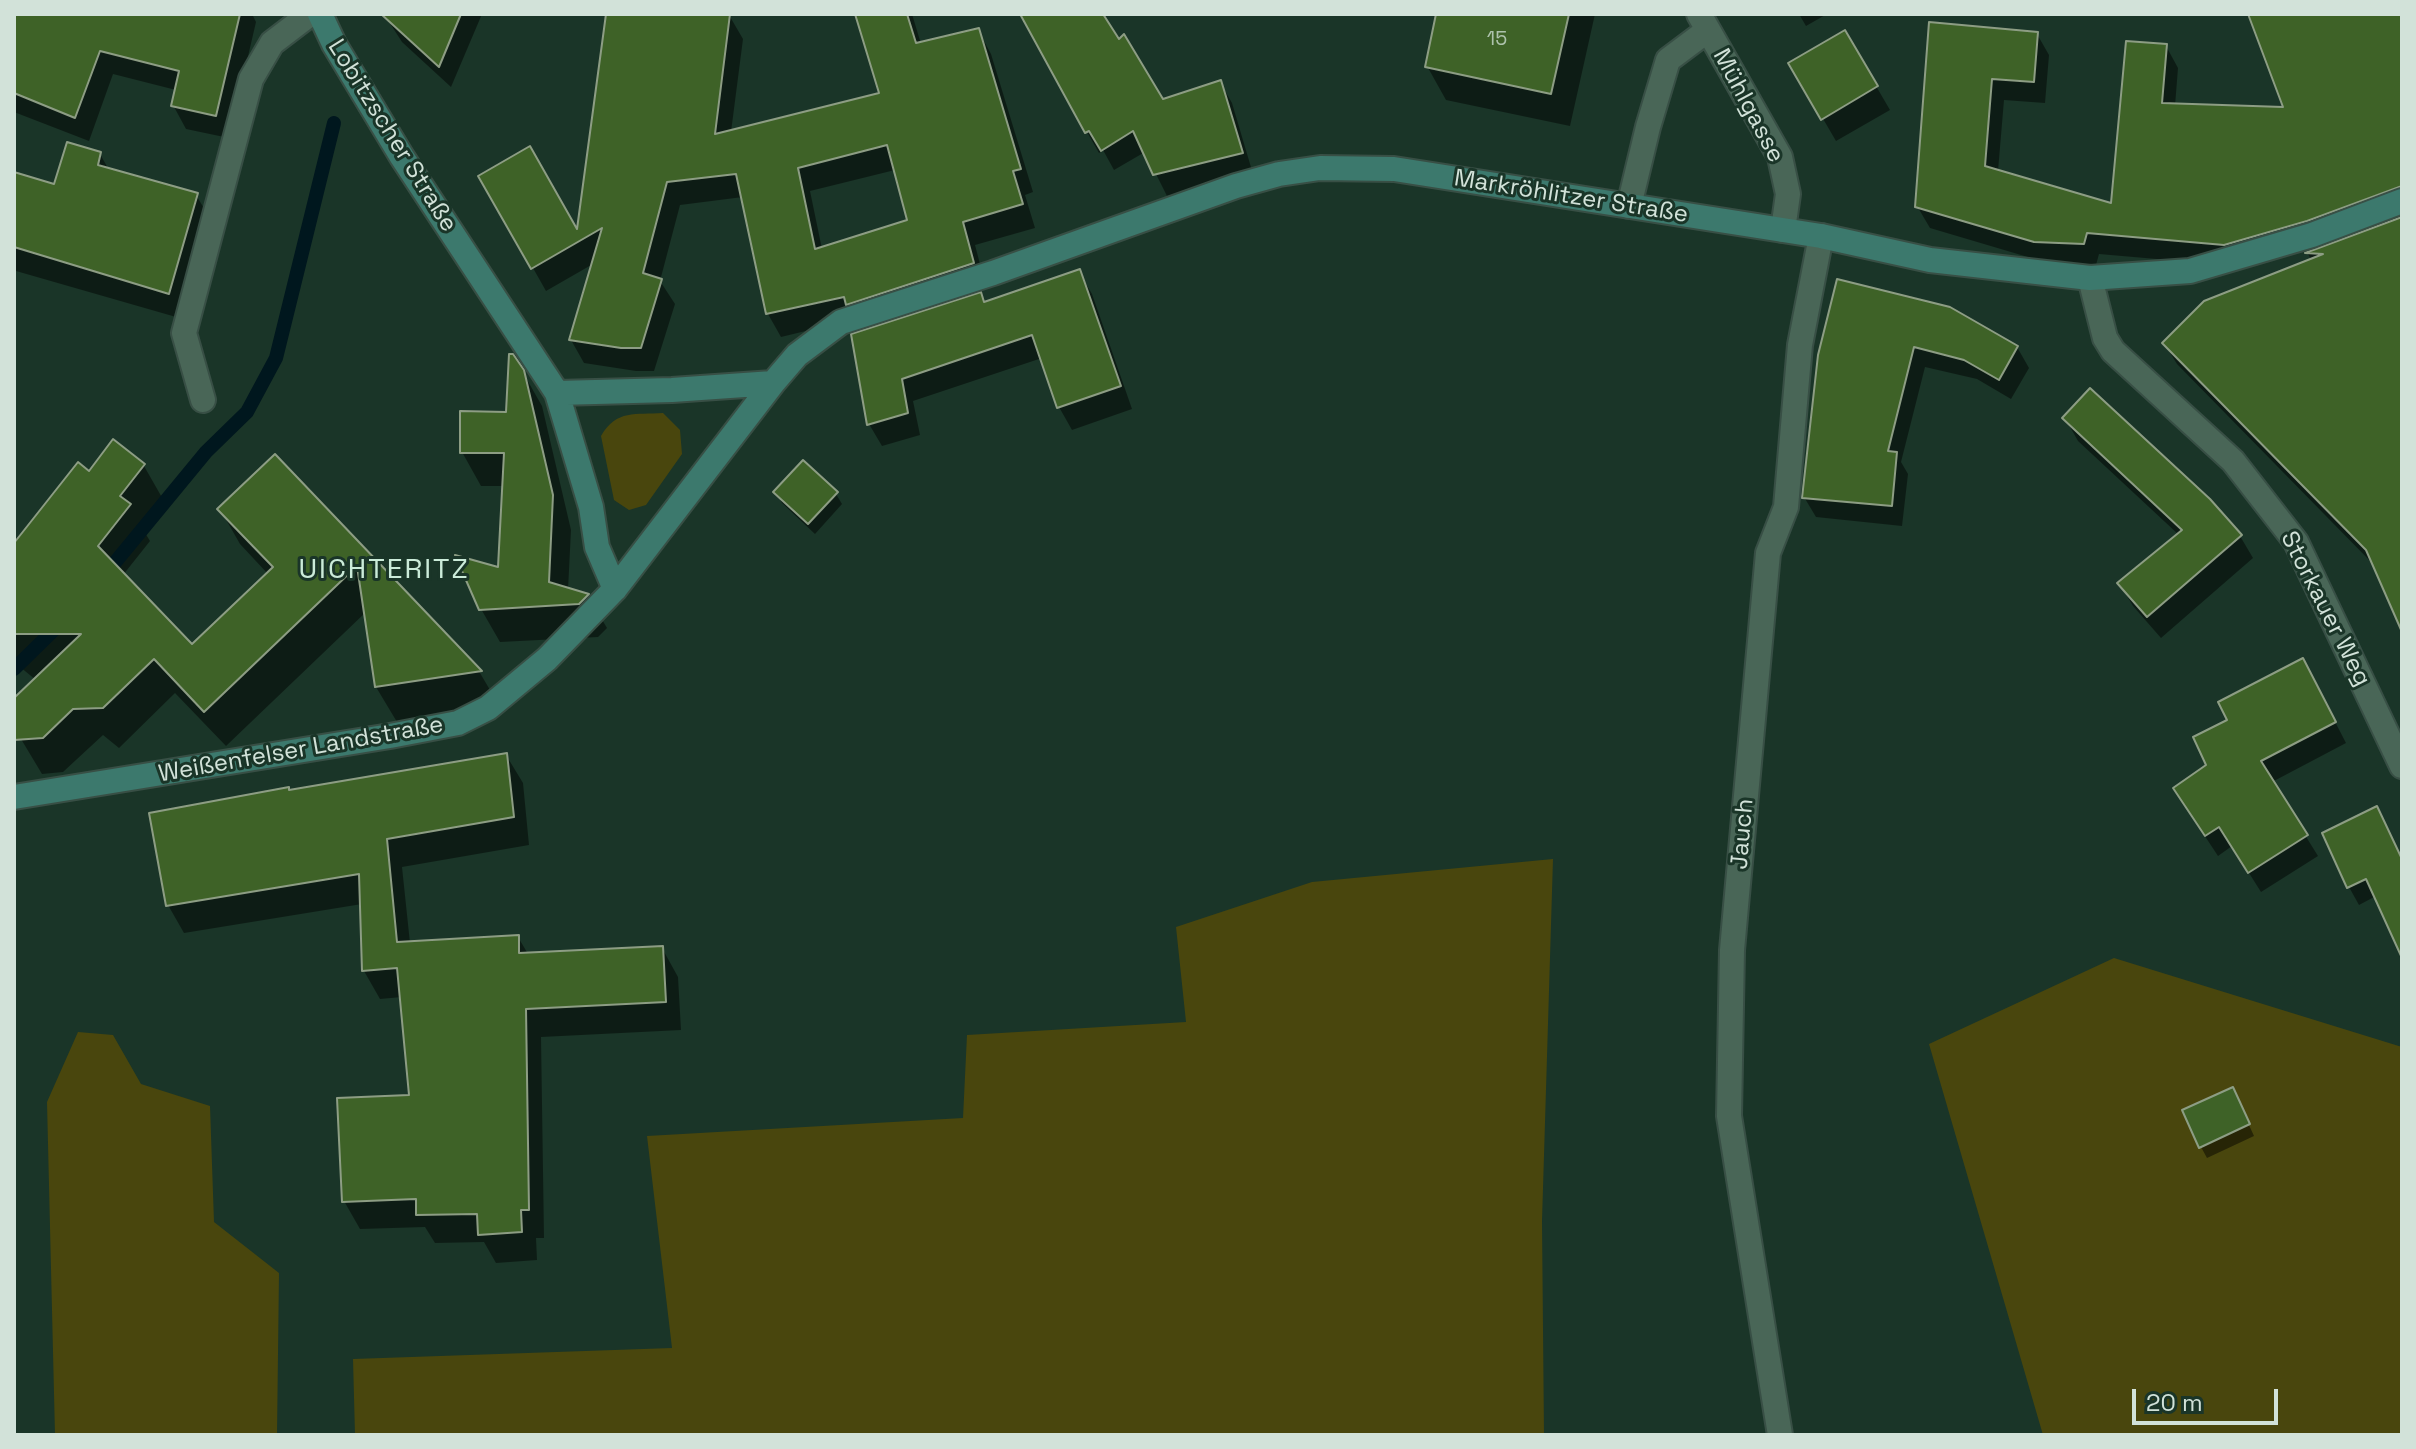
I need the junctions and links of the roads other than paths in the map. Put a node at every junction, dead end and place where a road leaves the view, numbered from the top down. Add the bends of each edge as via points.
1 (310, 14) edge
2 (320, 14) edge
3 (1703, 22) edge
4 (2402, 201) edge
5 (1629, 206) junction
6 (1783, 230) junction
7 (1821, 236) junction
8 (2090, 278) junction
9 (773, 383) junction
10 (557, 393) junction
11 (203, 400) dead end
12 (615, 589) junction
13 (2402, 766) edge
14 (14, 797) edge
15 (1780, 1435) edge

1 - 11 street via 272,43 251,79 184,333
2 - 10 main road, Lobitzscher Straße via 380,119
3 - 5 street, Mühlgasse via 1668,60
3 - 6 street, Mühlgasse via 1780,157 1788,194
4 - 8 main road, Markröhlitzer Straße via 2312,235 2190,271
5 - 6 main road, Markröhlitzer Straße
5 - 9 main road, Markröhlitzer Straße via 1394,169 1320,168 1279,174 841,322 797,355
6 - 7 main road, Markröhlitzer Straße
7 - 8 main road, Markröhlitzer Straße via 1930,260
7 - 15 street, Jauch via 1800,345 1786,507 1768,553 1732,950 1729,1116
8 - 13 street, Storkauer Weg via 2113,351 2233,461 2296,542
9 - 10 main road
9 - 12 main road, Weißenfelser Landstraße
10 - 12 main road, Lobitzscher Straße via 591,507 597,547
12 - 14 main road, Weißenfelser Landstraße via 509,693 458,723

